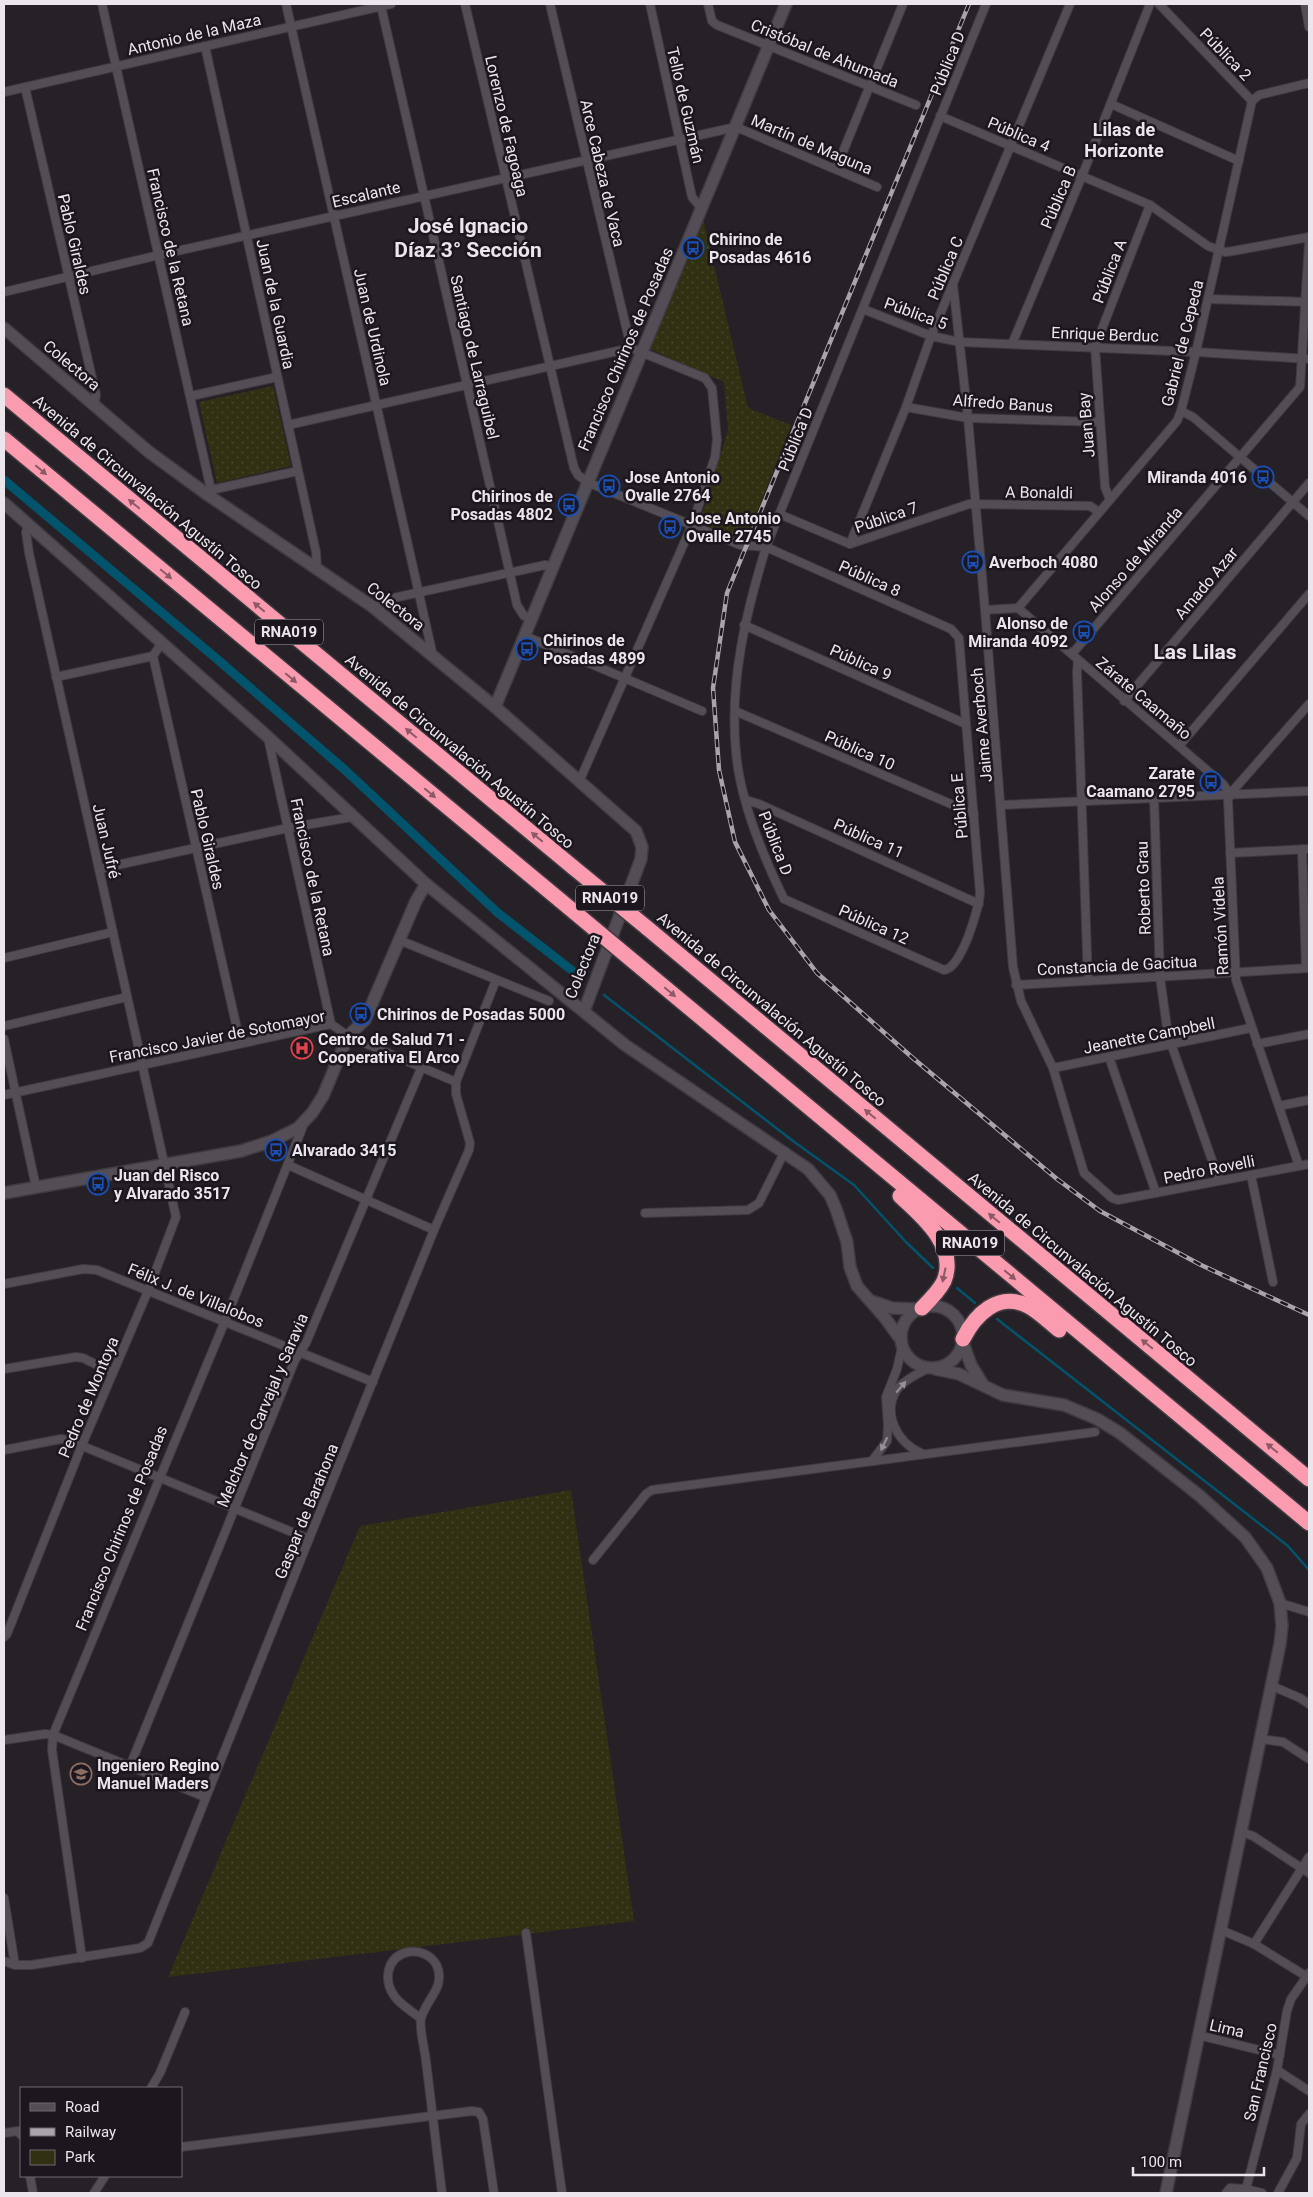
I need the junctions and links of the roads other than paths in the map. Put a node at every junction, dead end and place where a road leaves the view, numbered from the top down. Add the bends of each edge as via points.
1 (102, 4) edge
2 (286, 4) edge
3 (391, 4) edge
4 (465, 4) edge
5 (550, 4) edge
6 (650, 4) edge
7 (708, 4) edge
8 (786, 4) edge
9 (903, 4) edge
10 (986, 4) edge
11 (1070, 4) edge
12 (1150, 4) edge
13 (1159, 4) edge
14 (1305, 4) edge
15 (381, 6) junction
16 (291, 26) junction
17 (1309, 27) edge
18 (769, 44) junction
19 (205, 46) junction
20 (116, 66) junction
21 (1309, 83) edge
22 (870, 85) junction
23 (25, 87) junction
24 (4, 92) edge
25 (1252, 101) junction
26 (1111, 104) junction
27 (916, 105) dead end
28 (940, 116) junction
29 (736, 127) junction
30 (680, 139) junction
31 (1012, 146) junction
32 (585, 159) junction
33 (1239, 161) junction
34 (836, 169) junction
35 (1082, 176) junction
36 (505, 178) junction
37 (877, 186) dead end
38 (424, 196) junction
39 (1150, 204) junction
40 (702, 209) junction
41 (334, 216) junction
42 (246, 235) junction
43 (1309, 237) edge
44 (1309, 242) edge
45 (1218, 250) junction
46 (159, 254) junction
47 (68, 277) junction
48 (953, 284) junction
49 (4, 292) edge
50 (1208, 299) junction
51 (1307, 303) edge
52 (863, 308) junction
53 (4, 328) edge
54 (932, 336) junction
55 (960, 342) junction
56 (1012, 344) junction
57 (1095, 347) junction
58 (631, 348) junction
59 (1196, 352) junction
60 (643, 353) junction
61 (1306, 359) edge
62 (549, 366) junction
63 (278, 377) junction
64 (467, 385) junction
65 (4, 395) edge
66 (191, 396) junction
67 (376, 405) junction
68 (94, 406) junction
69 (906, 407) junction
70 (1181, 411) junction
71 (968, 418) junction
72 (1099, 422) junction
73 (288, 425) junction
74 (4, 439) edge
75 (1240, 458) junction
76 (298, 470) junction
77 (587, 482) junction
78 (1309, 483) edge
79 (210, 493) junction
80 (1110, 500) junction
81 (1292, 502) junction
82 (4, 503) edge
83 (976, 504) junction
84 (1100, 512) junction
85 (779, 514) junction
86 (1309, 516) edge
87 (30, 524) junction
88 (692, 525) junction
89 (850, 544) junction
90 (766, 547) junction
91 (553, 566) junction
92 (317, 568) junction
93 (510, 573) junction
94 (418, 592) junction
95 (1309, 594) edge
96 (373, 607) junction
97 (1018, 608) junction
98 (985, 610) junction
99 (532, 619) junction
100 (744, 626) junction
101 (525, 636) junction
102 (959, 638) joint
103 (161, 644) junction
104 (1072, 654) junction
105 (153, 656) junction
106 (433, 656) junction
107 (1078, 660) junction
108 (56, 677) junction
109 (626, 679) junction
110 (1124, 701) junction
111 (1309, 704) edge
112 (495, 707) junction
113 (702, 711) dead end
114 (735, 711) junction
115 (966, 724) junction
116 (268, 737) junction
117 (1179, 746) junction
118 (579, 782) junction
119 (1309, 791) edge
120 (1230, 794) junction
121 (1154, 798) junction
122 (746, 800) junction
123 (1081, 801) junction
124 (1002, 805) junction
125 (974, 814) junction
126 (352, 817) junction
127 (288, 828) junction
128 (196, 848) junction
129 (1306, 849) edge
130 (1230, 853) junction
131 (99, 869) junction
132 (426, 884) junction
133 (784, 899) joint
134 (979, 904) junction
135 (113, 932) junction
136 (399, 940) junction
137 (4, 958) edge
138 (953, 967) joint
139 (1308, 968) edge
140 (1235, 972) junction
141 (1160, 977) junction
142 (496, 980) junction
143 (1088, 981) junction
144 (1016, 985) junction
145 (128, 997) junction
146 (549, 1001) dead end
147 (584, 1011) junction
148 (331, 1024) junction
149 (4, 1026) edge
150 (1252, 1028) junction
151 (1309, 1034) edge
152 (348, 1036) junction
153 (4, 1039) edge
154 (240, 1042) junction
155 (1257, 1044) junction
156 (1171, 1045) junction
157 (1109, 1057) junction
158 (142, 1064) junction
159 (422, 1066) junction
160 (1052, 1068) junction
161 (456, 1082) junction
162 (15, 1092) junction
163 (4, 1095) edge
164 (1309, 1100) edge
165 (808, 1106) junction
166 (1278, 1106) junction
167 (304, 1124) junction
168 (785, 1152) junction
169 (165, 1164) junction
170 (1309, 1164) edge
171 (288, 1165) junction
172 (1299, 1166) junction
173 (1251, 1175) junction
174 (1219, 1180) junction
175 (36, 1187) junction
176 (4, 1193) edge
177 (1156, 1193) junction
178 (365, 1199) junction
179 (1115, 1200) joint
180 (645, 1213) dead end
181 (434, 1230) junction
182 (1274, 1282) dead end
183 (4, 1284) edge
184 (148, 1291) junction
185 (869, 1300) junction
186 (920, 1308) junction
187 (225, 1321) junction
188 (963, 1341) junction
189 (901, 1343) junction
190 (300, 1352) junction
191 (4, 1369) edge
192 (931, 1369) junction
193 (112, 1373) junction
194 (373, 1382) junction
195 (985, 1387) junction
196 (1095, 1432) dead end
197 (82, 1445) junction
198 (4, 1450) edge
199 (923, 1454) junction
200 (872, 1461) junction
201 (159, 1478) junction
202 (1309, 1479) edge
203 (236, 1510) junction
204 (1309, 1523) edge
205 (309, 1539) junction
206 (593, 1560) dead end
207 (1280, 1603) junction
208 (1309, 1612) edge
209 (4, 1637) edge
210 (1272, 1686) junction
211 (1309, 1704) edge
212 (53, 1735) junction
213 (1261, 1739) junction
214 (4, 1740) edge
215 (1309, 1759) edge
216 (130, 1766) junction
217 (205, 1797) junction
218 (1241, 1832) junction
219 (1309, 1857) edge
220 (1302, 1868) junction
221 (1309, 1873) edge
222 (4, 1898) edge
223 (1221, 1930) junction
224 (526, 1933) dead end
225 (1254, 1944) junction
226 (82, 1958) junction
227 (4, 1962) edge
228 (15, 1964) junction
229 (1308, 1976) edge
230 (185, 2012) dead end
231 (421, 2019) junction
232 (1198, 2035) junction
233 (1280, 2055) junction
234 (1277, 2070) junction
235 (152, 2087) edge
236 (1309, 2090) edge
237 (1309, 2114) edge
238 (432, 2115) junction
239 (4, 2133) edge
240 (20, 2134) edge
241 (182, 2147) edge
242 (30, 2177) edge
243 (103, 2177) edge
244 (1246, 2189) junction
245 (34, 2193) edge
246 (94, 2193) edge
247 (442, 2193) edge
248 (494, 2193) edge
249 (562, 2193) edge
250 (1166, 2193) edge
251 (1226, 2193) edge
252 (1262, 2193) edge
253 (1278, 2193) edge

1 - 20 street, Francisco de la Retana
2 - 16 street, Juan de Urdinola
3 - 15 street, Antonio de la Maza
4 - 36 street, Lorenzo de Fagoaga
5 - 32 street, Arce Cabeza de Vaca
6 - 30 street, Tello de Guzmán
7 - 18 street, Cristóbal de Ahumada via 712,21 717,25
8 - 18 main road, Francisco Chirinos de Posadas
9 - 22 street
10 - 28 street, Pública D
11 - 31 street, Pública C
12 - 26 street, Pública B
13 - 25 street, Pública 2
14 - 17 street
15 - 16 street, Antonio de la Maza
15 - 38 street, Santiago de Larraguibel
16 - 19 street, Antonio de la Maza
16 - 41 street, Juan de Urdinola
18 - 22 street, Cristóbal de Ahumada
18 - 29 main road, Francisco Chirinos de Posadas
19 - 20 street, Antonio de la Maza
19 - 42 street, Juan de la Guardia
20 - 23 street, Antonio de la Maza
20 - 46 street, Francisco de la Retana
21 - 25 street via 1259,95
22 - 27 street, Cristóbal de Ahumada
22 - 34 street
23 - 24 street, Antonio de la Maza
23 - 47 street, Pablo Giraldes
25 - 33 street, Gabriel de Cepeda
26 - 33 street
26 - 35 street, Pública B
28 - 31 street, Pública 4
28 - 52 street, Pública D
29 - 30 street, Escalante
29 - 34 street, Martín de Maguna
29 - 40 main road, Francisco Chirinos de Posadas
30 - 32 street, Escalante
30 - 40 street, Tello de Guzmán via 692,197
31 - 35 street, Pública 4
31 - 48 street, Pública C
32 - 36 street, Escalante
32 - 58 street, Arce Cabeza de Vaca
33 - 45 street, Gabriel de Cepeda
34 - 37 street, Martín de Maguna
35 - 39 street, Pública 4
35 - 56 street, Pública B
36 - 38 street, Escalante
36 - 62 street, Lorenzo de Fagoaga
38 - 41 street, Escalante
38 - 64 street, Santiago de Larraguibel
39 - 45 street, Pública 4
39 - 57 street, Pública A
40 - 60 main road, Francisco Chirinos de Posadas
41 - 42 street, Escalante
41 - 67 street, Juan de Urdinola
42 - 46 street, Escalante
42 - 63 street, Juan de la Guardia
43 - 45 street via 1233,251
44 - 51 street, Alonso de Miranda
45 - 50 street, Gabriel de Cepeda
46 - 47 street, Escalante
46 - 66 street, Francisco de la Retana
47 - 49 street, Escalante
47 - 68 street, Pablo Giraldes via 96,395
48 - 54 street, Pública C
48 - 55 street, Jaime Averboch
50 - 51 street
50 - 59 street, Gabriel de Cepeda
51 - 61 street, Alonso de Miranda
52 - 54 street, Pública 5
52 - 85 street, Pública D
53 - 68 main road, Colectora
54 - 55 street, Pública 5
54 - 69 street, Pública C
55 - 56 street, Enrique Berduc
55 - 71 street, Jaime Averboch
56 - 57 street, Enrique Berduc
57 - 59 street, Enrique Berduc
57 - 72 street, Juan Bay
58 - 60 street
58 - 62 street
59 - 61 street, Enrique Berduc
59 - 70 street, Gabriel de Cepeda
60 - 77 main road, Francisco Chirinos de Posadas
60 - 88 street via 705,378 712,388 717,450
61 - 75 street, Alonso de Miranda via 1298,390
62 - 64 street
62 - 77 street, Lorenzo de Fagoaga via 574,468
63 - 66 street
63 - 73 street, Juan de la Guardia
64 - 67 street
64 - 93 street, Santiago de Larraguibel
202 -> 65 highway, Avenida de Circunvalación Agustín Tosco / RNA019, bridge
66 - 79 street, Francisco de la Retana
67 - 73 street
67 - 94 street, Juan de Urdinola
68 - 79 main road, Colectora via 149,452
69 - 71 street, Alfredo Banus
69 - 89 street, Pública C
70 - 75 street via 1193,417
70 - 80 street, Gabriel de Cepeda via 1177,421
71 - 72 street, Alfredo Banus
71 - 83 street, Jaime Averboch
72 - 80 street, Juan Bay via 1106,492
73 - 76 street, Juan de la Guardia
74 -> 165 highway, RNA019, bridge
75 - 81 street
75 - 104 street, Alonso de Miranda
76 - 79 street
76 - 92 street, Juan de la Guardia
77 - 88 street, Pública 8
77 - 91 main road, Francisco Chirinos de Posadas
78 - 81 street, Amado Azar
79 - 92 main road, Colectora
80 - 84 street, Gabriel de Cepeda
81 - 86 street
81 - 110 street, Amado Azar
82 - 87 main road, Colectora
83 - 84 street, A Bonaldi via 1090,506
83 - 89 street, Pública 7
83 - 98 street, Jaime Averboch
84 - 97 street, Gabriel de Cepeda
85 - 89 street, Pública 7
85 - 90 street, Pública D
87 - 103 main road, Colectora
87 - 108 street, Juan Jufré via 26,532 29,554
88 - 90 street, Pública 8 via 740,545
88 - 109 street
90 - 100 street, Pública D
90 - 102 street, Pública 8 via 951,629
91 - 93 street
91 - 99 main road, Francisco Chirinos de Posadas
92 - 96 main road, Colectora
93 - 94 street
93 - 99 street, Santiago de Larraguibel via 519,610
94 - 96 street via 384,600
94 - 106 street, Juan de Urdinola
95 - 117 street
96 - 106 main road, Colectora
97 - 98 street
97 - 104 street, Zárate Caamaño
98 - 124 street, Jaime Averboch
99 - 101 main road, Francisco Chirinos de Posadas
100 - 114 street, Pública D
100 - 115 street, Pública 9
101 - 109 street
101 - 112 main road, Francisco Chirinos de Posadas
102 - 115 street, Pública E
103 - 105 street
103 - 116 main road, Colectora
104 - 107 street, Zárate Caamaño
105 - 108 street
105 - 128 street, Pablo Giraldes
106 - 112 main road, Colectora
107 - 110 street, Zárate Caamaño
107 - 123 street
108 - 131 street, Juan Jufré
109 - 113 street
109 - 118 street
110 - 117 street, Zárate Caamaño
111 - 120 street
112 - 118 main road, Colectora
114 - 122 street, Pública D via 736,752
114 - 125 street, Pública 10
115 - 125 street, Pública E
116 - 126 main road, Colectora
116 - 127 street, Francisco de la Retana
117 - 120 street, Zárate Caamaño
118 - 147 main road, Colectora via 630,823 642,847 641,859
119 - 120 street
120 - 121 street
120 - 130 street, Ramón Videla
121 - 123 street
121 - 141 street, Roberto Grau
122 - 133 street, Pública D
122 - 134 street, Pública 11
123 - 124 street
123 - 143 street
124 - 144 street, Jaime Averboch
125 - 134 street, Pública E
126 - 127 street
126 - 132 main road, Colectora
127 - 128 street
127 - 148 street, Francisco de la Retana
128 - 131 street
128 - 154 street, Pablo Giraldes
129 - 130 street
129 - 139 street
130 - 140 street, Ramón Videla
131 - 135 street, Juan Jufré
132 - 136 main road
132 - 147 main road, Colectora
133 - 138 street, Pública 12 via 941,969
134 - 138 street, Pública E
135 - 137 street
135 - 145 street, Juan Jufré
136 - 142 street
136 - 152 main road via 365,1020
139 - 140 street, Constancia de Gacitua
140 - 141 street, Constancia de Gacitua
140 - 150 street, Ramón Videla
141 - 143 street, Constancia de Gacitua
141 - 156 street, Roberto Grau
142 - 146 street
142 - 161 street
143 - 144 street, Constancia de Gacitua
144 - 160 street, Jaime Averboch
145 - 149 street
145 - 158 street, Juan Jufré
147 - 168 main road via 625,1045
148 - 152 street, Francisco Javier de Sotomayor
148 - 154 street, Francisco Javier de Sotomayor
150 - 155 street, Ramón Videla
150 - 156 street, Jeanette Campbell
151 - 155 street
152 - 159 street, Francisco Javier de Sotomayor
152 - 167 main road via 323,1096
153 - 162 street
154 - 158 street, Francisco Javier de Sotomayor
155 - 166 street, Ramón Videla
156 - 157 street, Jeanette Campbell
156 - 174 street, Roberto Grau
157 - 160 street, Jeanette Campbell
157 - 177 street
158 - 162 street, Francisco Javier de Sotomayor
158 - 169 street, Juan Jufré
159 - 161 street, Francisco Javier de Sotomayor
159 - 178 street, Melchor de Carvajal y Saravia
160 - 179 street, Jaime Averboch via 1084,1173
161 - 181 street, Gaspar de Barahona via 469,1150
162 - 163 street, Francisco Javier de Sotomayor
162 - 175 street
164 - 166 street
165 -> 186 highway via 846,1150 922,1216 942,1243 946,1257 944,1280
165 -> 204 highway, RNA019
166 - 172 street, Ramón Videla
167 - 169 main road via 272,1141 241,1151
167 - 171 street, Francisco Chirinos de Posadas
168 - 180 street via 754,1208
168 - 185 main road via 808,1169 830,1195 842,1222 853,1278
169 - 175 main road
169 - 184 street, Pedro de Montoya via 176,1217
170 - 172 street, Pedro Rovelli
171 - 178 street
171 - 187 street, Francisco Chirinos de Posadas
172 - 173 street, Pedro Rovelli
173 - 174 street, Pedro Rovelli
173 - 182 street
174 - 177 street, Pedro Rovelli
175 - 176 main road
177 - 179 street, Pedro Rovelli
178 - 181 street
178 - 190 street, Melchor de Carvajal y Saravia
181 - 194 street, Gaspar de Barahona
183 - 184 street, Félix J. de Villalobos via 89,1269
184 - 187 street, Félix J. de Villalobos
184 - 193 street, Pedro de Montoya
185 - 186 main road via 892,1308
185 - 189 main road via 886,1318
186 - 188 main road via 938,1306 951,1313 960,1325
186 - 189 main road via 906,1320
187 - 190 street, Félix J. de Villalobos
187 - 201 street, Francisco Chirinos de Posadas
188 - 192 main road via 954,1359 942,1367
188 - 195 main road via 971,1365
188 - 204 highway via 973,1321 990,1306 1009,1302 1029,1307 1252,1487
189 - 192 main road via 912,1361
189 -> 200 street via 886,1396 887,1441
190 - 194 street, Félix J. de Villalobos
190 - 203 street, Melchor de Carvajal y Saravia
191 - 193 street via 76,1357
192 - 195 main road via 959,1374
199 -> 192 street via 905,1445 894,1427 892,1410 898,1390 909,1379
193 - 197 street, Pedro de Montoya
194 - 205 street, Gaspar de Barahona
195 - 207 main road via 1003,1395 1074,1409 1120,1432 1245,1537 1267,1568
196 - 199 street
197 - 198 street via 61,1439
197 - 201 street
197 - 209 street, Pedro de Montoya
199 - 200 street
200 - 206 street via 652,1490
201 - 203 street
201 - 212 street, Francisco Chirinos de Posadas
203 - 205 street
203 - 216 street, Melchor de Carvajal y Saravia
205 - 217 street, Gaspar de Barahona
207 - 208 street
207 - 210 main road via 1282,1626
210 - 211 street
210 - 213 main road
212 - 214 street
212 - 216 street
212 - 226 street, Francisco Chirinos de Posadas via 52,1750
213 - 215 street via 1283,1742
213 - 218 main road
216 - 217 street
217 - 226 street, Gaspar de Barahona via 148,1942 144,1947
218 - 220 street via 1253,1836
218 - 223 main road
219 - 220 street
220 - 221 street
220 - 225 street
222 - 228 street
223 - 225 street
223 - 232 main road
224 - 249 street
225 - 229 street
226 - 228 street
227 - 228 street
229 - 233 street, San Francisco via 1291,1999
230 - 235 street
231 - 231 street via 438,1986 439,1975 428,1955 407,1952 389,1966 387,1983 395,1998
231 - 238 street
232 - 233 street, Lima
232 - 250 main road
233 - 234 street, San Francisco
234 - 236 street
234 - 244 street, San Francisco
237 - 253 street via 1301,2124 1297,2158
238 - 241 street
238 - 247 street
238 - 248 street via 479,2112 483,2119
239 - 240 street
242 - 245 street
243 - 246 street
244 - 251 street via 1230,2188
244 - 252 street

